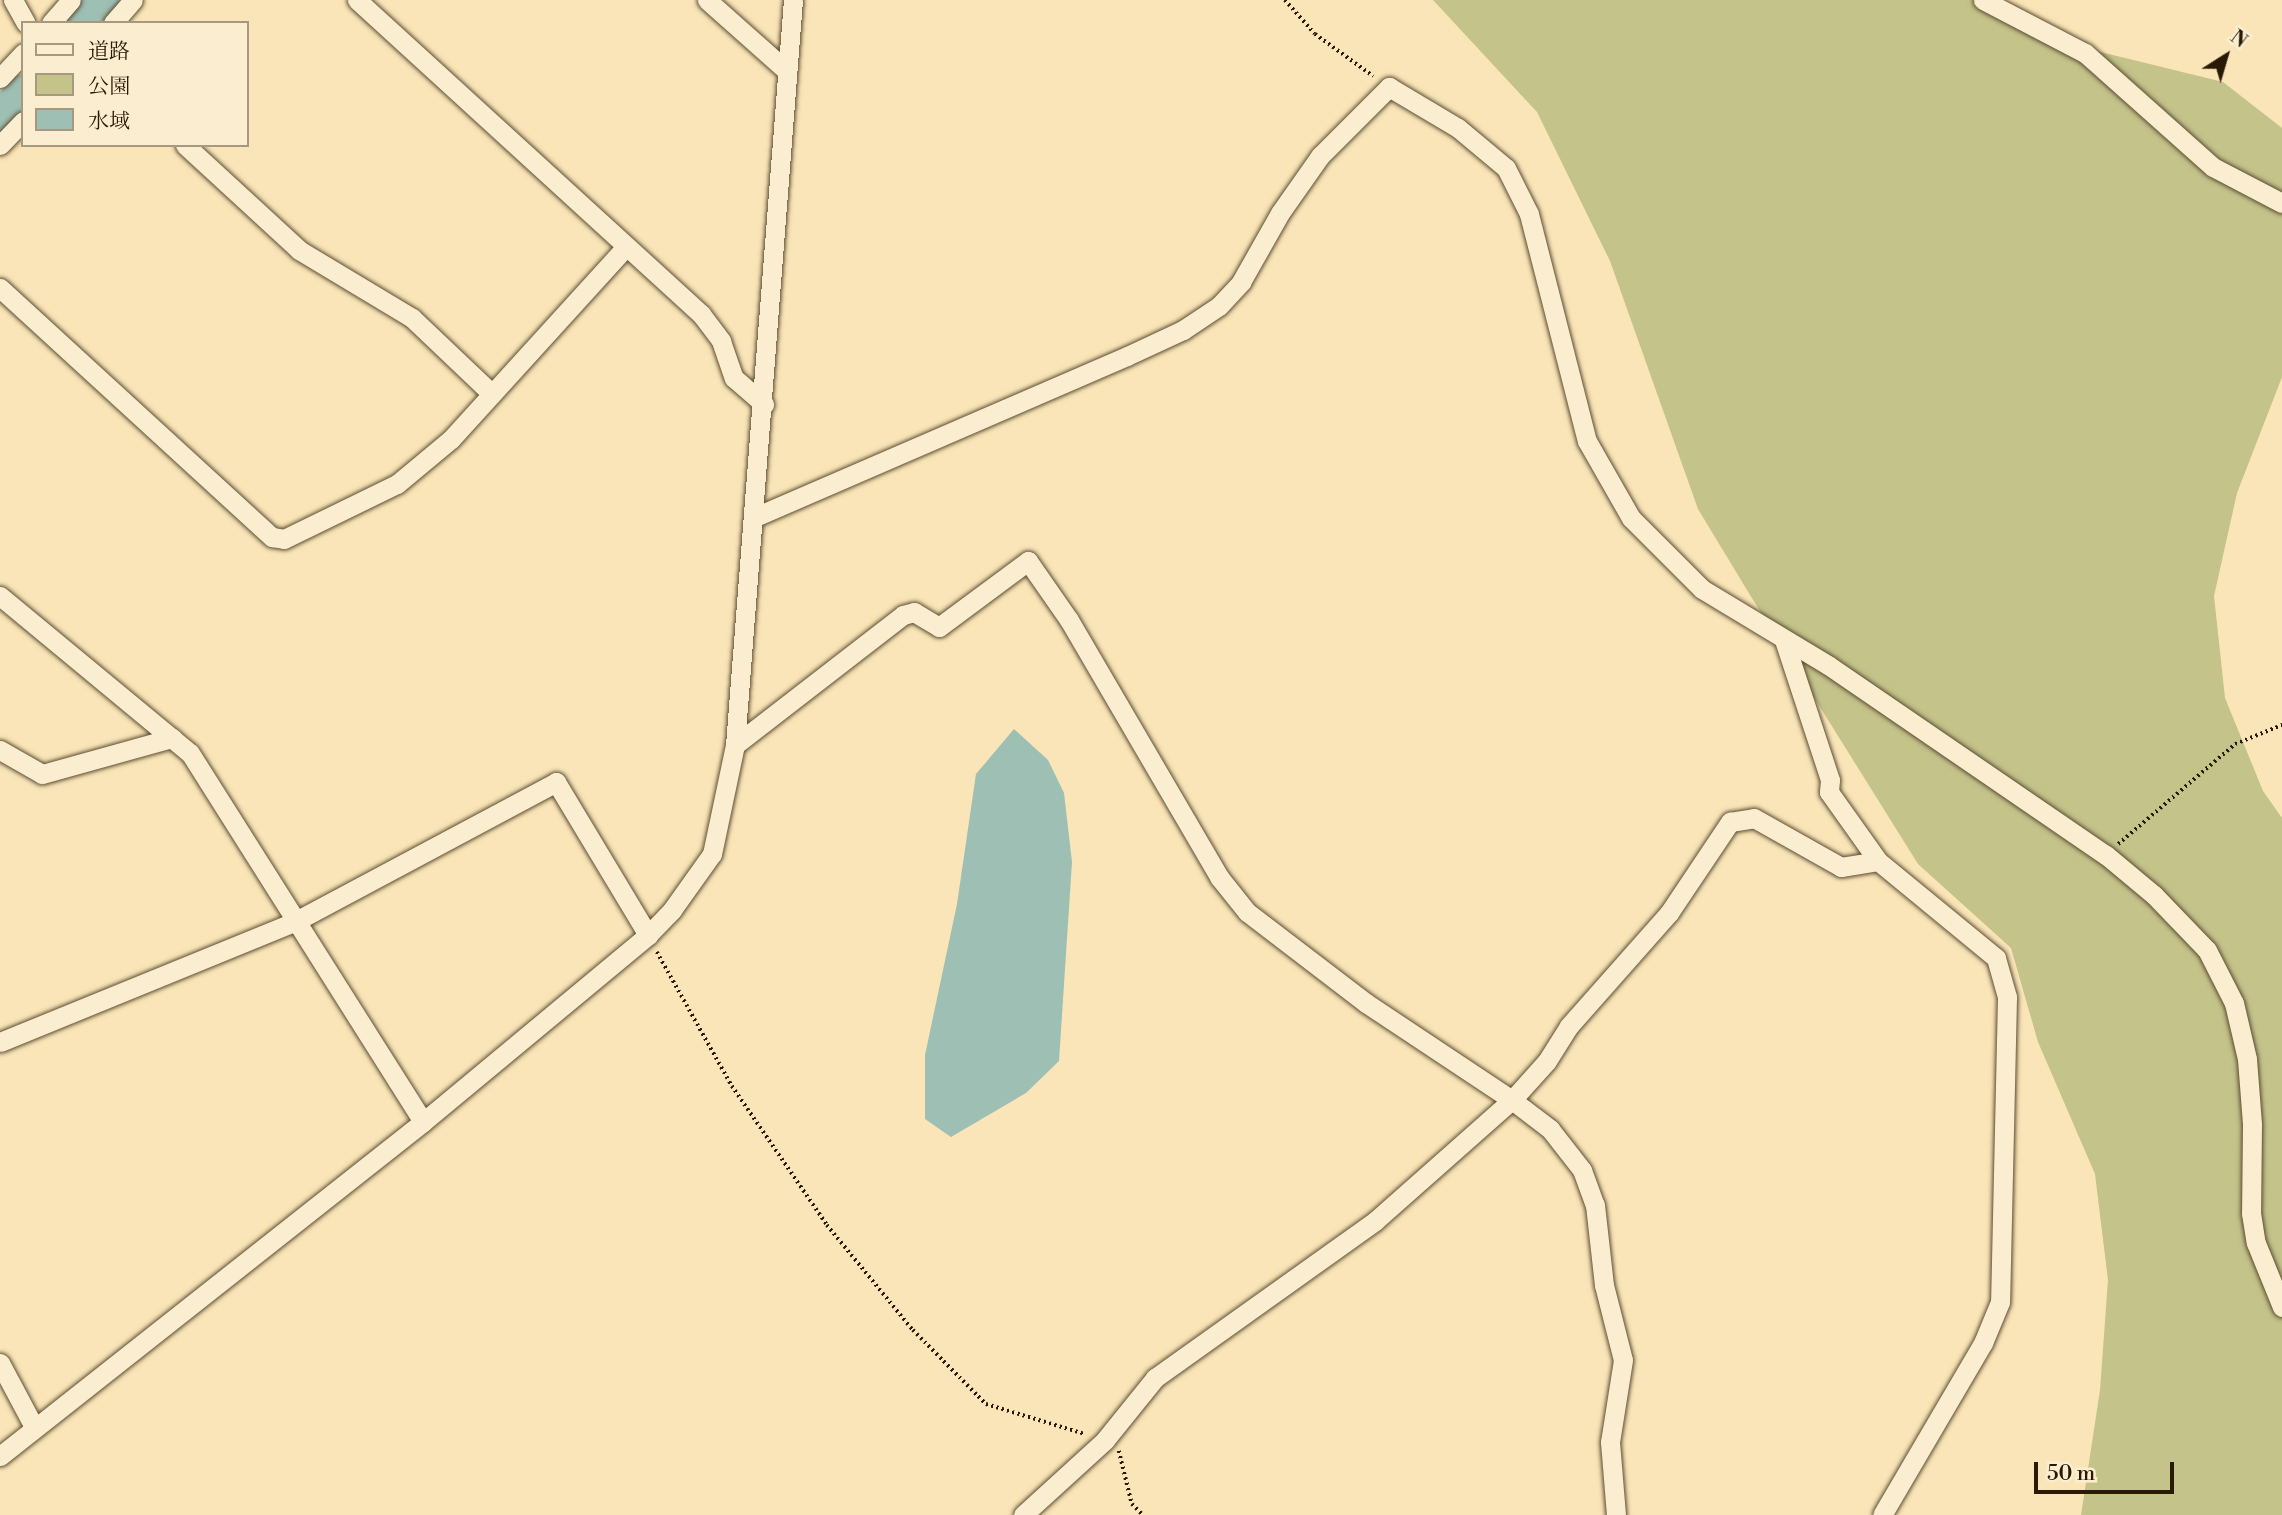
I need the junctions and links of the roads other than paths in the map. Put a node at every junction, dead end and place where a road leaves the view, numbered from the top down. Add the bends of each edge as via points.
1 (13, 0) edge
2 (71, 0) edge
3 (133, 0) edge
4 (356, 0) edge
5 (707, 0) edge
6 (793, 0) edge
7 (1983, 0) edge
8 (25, 21) edge
9 (53, 21) edge
10 (115, 21) edge
11 (21, 55) edge
12 (787, 71) junction
13 (0, 78) edge
14 (21, 123) edge
15 (0, 145) edge
16 (186, 147) edge
17 (2282, 203) edge
18 (626, 247) junction
19 (0, 288) edge
20 (492, 394) junction
21 (764, 404) junction
22 (755, 517) junction
23 (0, 596) edge
24 (1784, 640) junction
25 (172, 738) junction
26 (735, 745) junction
27 (0, 750) edge
28 (1878, 861) junction
29 (296, 921) junction
30 (648, 935) junction
31 (0, 1042) edge
32 (1512, 1100) junction
33 (423, 1122) junction
34 (2282, 1307) edge
35 (0, 1363) edge
36 (34, 1427) junction
37 (0, 1456) edge
38 (1023, 1515) edge
39 (1616, 1515) edge
40 (1882, 1515) edge

1 - 8 street
2 - 9 street
3 - 10 street
4 - 18 street
5 - 12 street
6 - 12 street
7 - 17 street via 2085,54 2213,167
11 - 13 street
12 - 21 street
14 - 15 street
16 - 20 street via 299,250 412,318
18 - 20 street
18 - 21 street via 701,314 721,341 734,378
19 - 20 street via 272,537 284,539 397,484 451,439
21 - 22 street
22 - 24 street via 1127,356 1183,330 1219,306 1241,282 1280,213 1320,156 1389,87 1458,128 1506,168 1529,214 1587,441 1631,518 1702,589
22 - 26 street
23 - 25 street
24 - 28 street via 1830,780 1829,792
24 - 34 street via 1882,701 2106,855 2154,895 2207,950 2234,1003 2247,1059 2251,1213 2256,1243
25 - 27 street via 42,774
25 - 29 street via 190,753
26 - 30 street via 712,854
26 - 32 street via 903,615 914,612 939,626 1028,561 1069,620 1219,877 1247,912 1366,1003
28 - 32 street via 1841,867 1754,818 1730,822 1669,913 1569,1026 1547,1061
28 - 40 street via 1996,958 2007,997 2001,1086 2000,1301 1983,1343
29 - 30 street via 556,782
29 - 31 street
29 - 33 street
30 - 33 street
32 - 38 street via 1375,1222 1155,1378 1105,1440
32 - 39 street via 1558,1140 1582,1170 1595,1205 1604,1285 1623,1360 1610,1442
33 - 36 street
35 - 36 street
36 - 37 street

